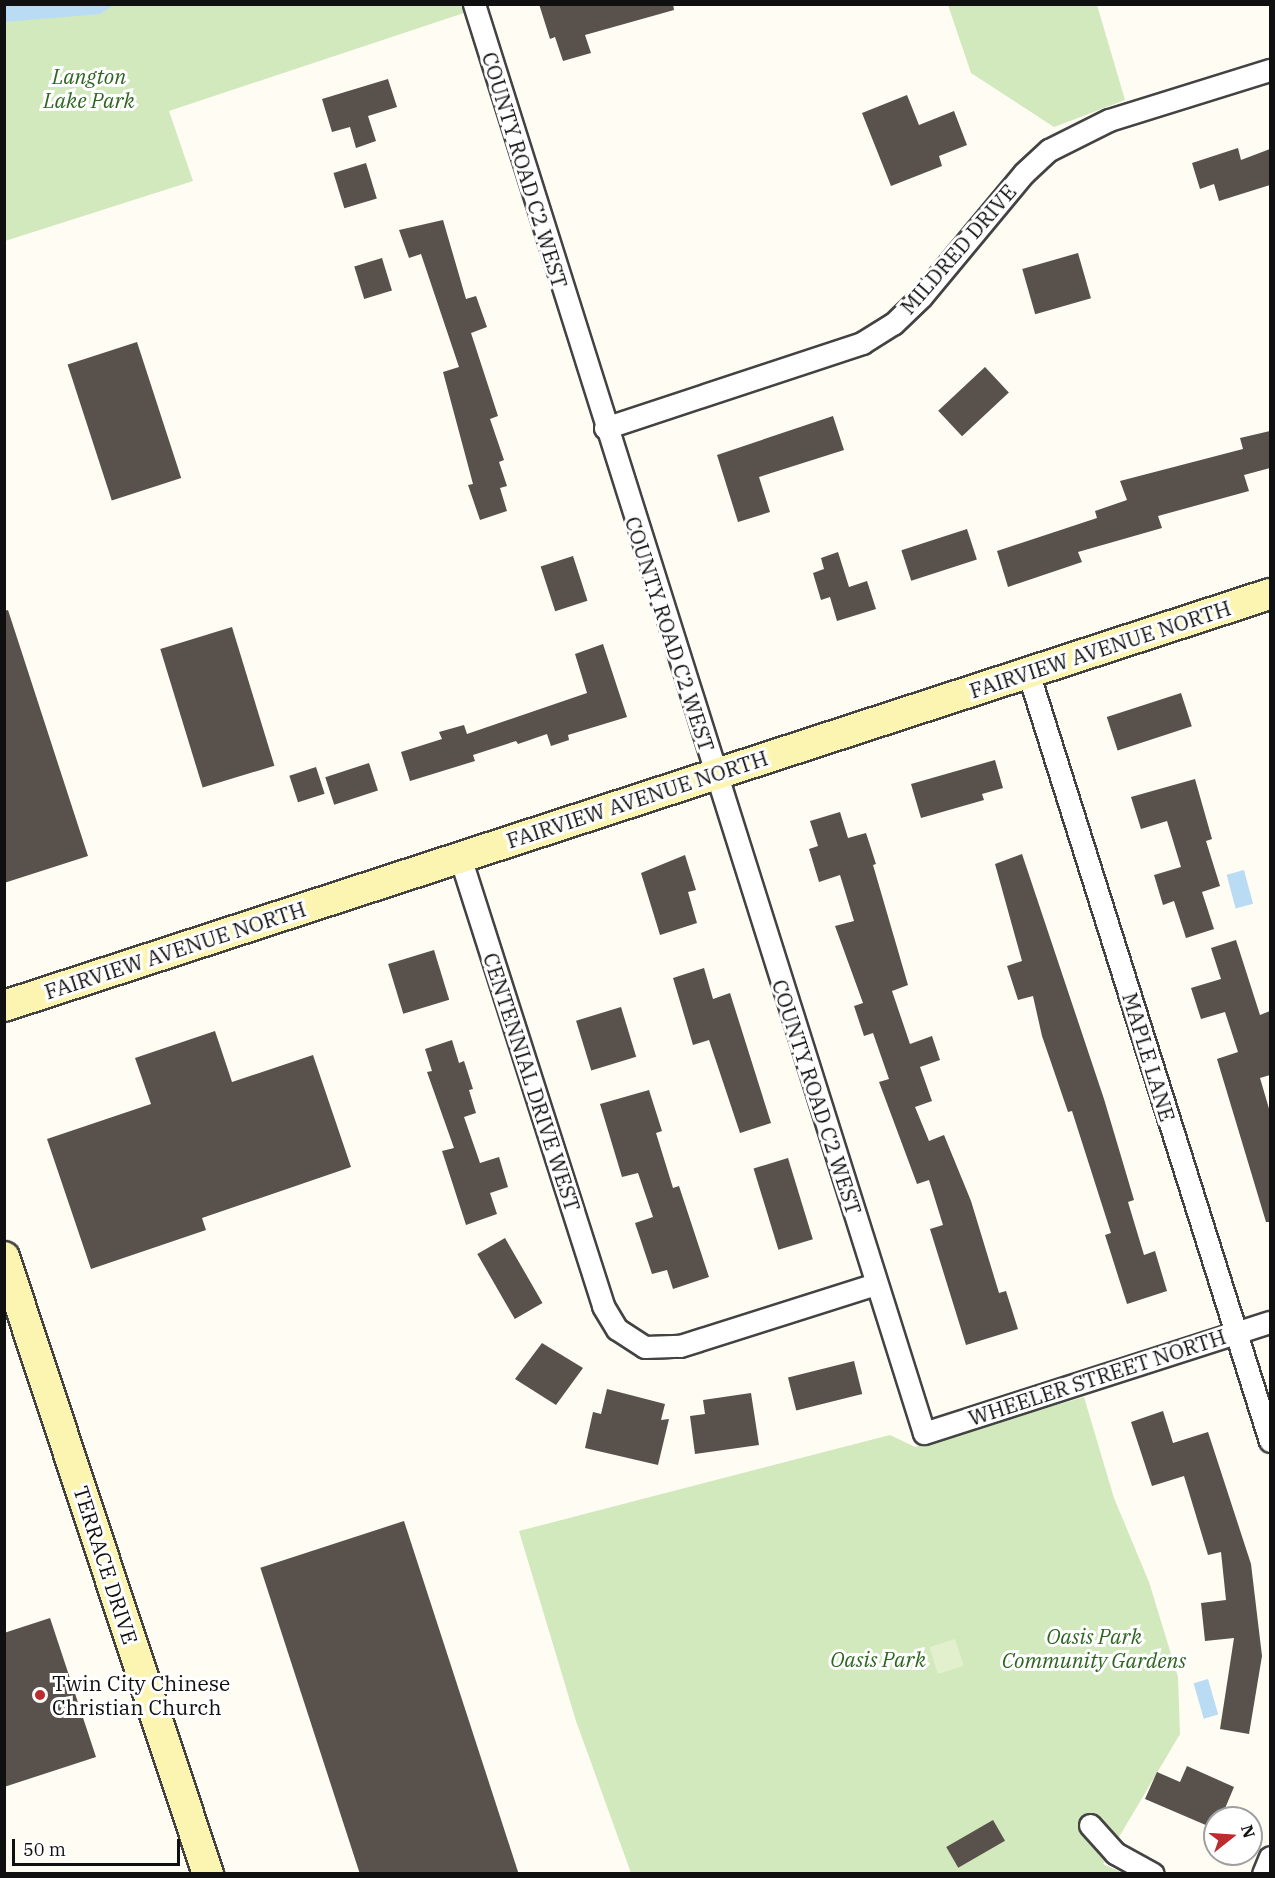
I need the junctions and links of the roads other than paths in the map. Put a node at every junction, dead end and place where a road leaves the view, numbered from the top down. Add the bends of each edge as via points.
1 (474, 4) edge
2 (1270, 70) edge
3 (605, 428) junction
4 (1270, 594) edge
5 (1028, 672) junction
6 (714, 774) junction
7 (460, 857) junction
8 (4, 1006) edge
9 (4, 1257) edge
10 (876, 1284) junction
11 (1270, 1322) edge
12 (1236, 1332) junction
13 (924, 1433) joint
14 (1270, 1441) edge
15 (1090, 1825) dead end
16 (1270, 1857) edge
17 (208, 1874) edge
18 (1153, 1874) edge
19 (1263, 1874) edge

1 - 3 street, COUNTY ROAD C2 WEST
2 - 3 street, MILDRED DRIVE via 1109,120 1049,150 1024,173 921,297 893,324 862,343
3 - 6 street, COUNTY ROAD C2 WEST
4 - 5 street, FAIRVIEW AVENUE NORTH
5 - 6 street, FAIRVIEW AVENUE NORTH
5 - 12 street, MAPLE LANE
6 - 7 street, FAIRVIEW AVENUE NORTH
6 - 10 street, COUNTY ROAD C2 WEST
7 - 8 street, FAIRVIEW AVENUE NORTH
7 - 10 street, CENTENNIAL DRIVE WEST via 603,1306 616,1329 630,1340 663,1349
9 - 17 street, TERRACE DRIVE
10 - 13 street, COUNTY ROAD C2 WEST
11 - 12 street, WHEELER STREET NORTH
12 - 13 street, WHEELER STREET NORTH
12 - 14 street, MAPLE LANE
15 - 18 street via 1115,1852
16 - 19 street

